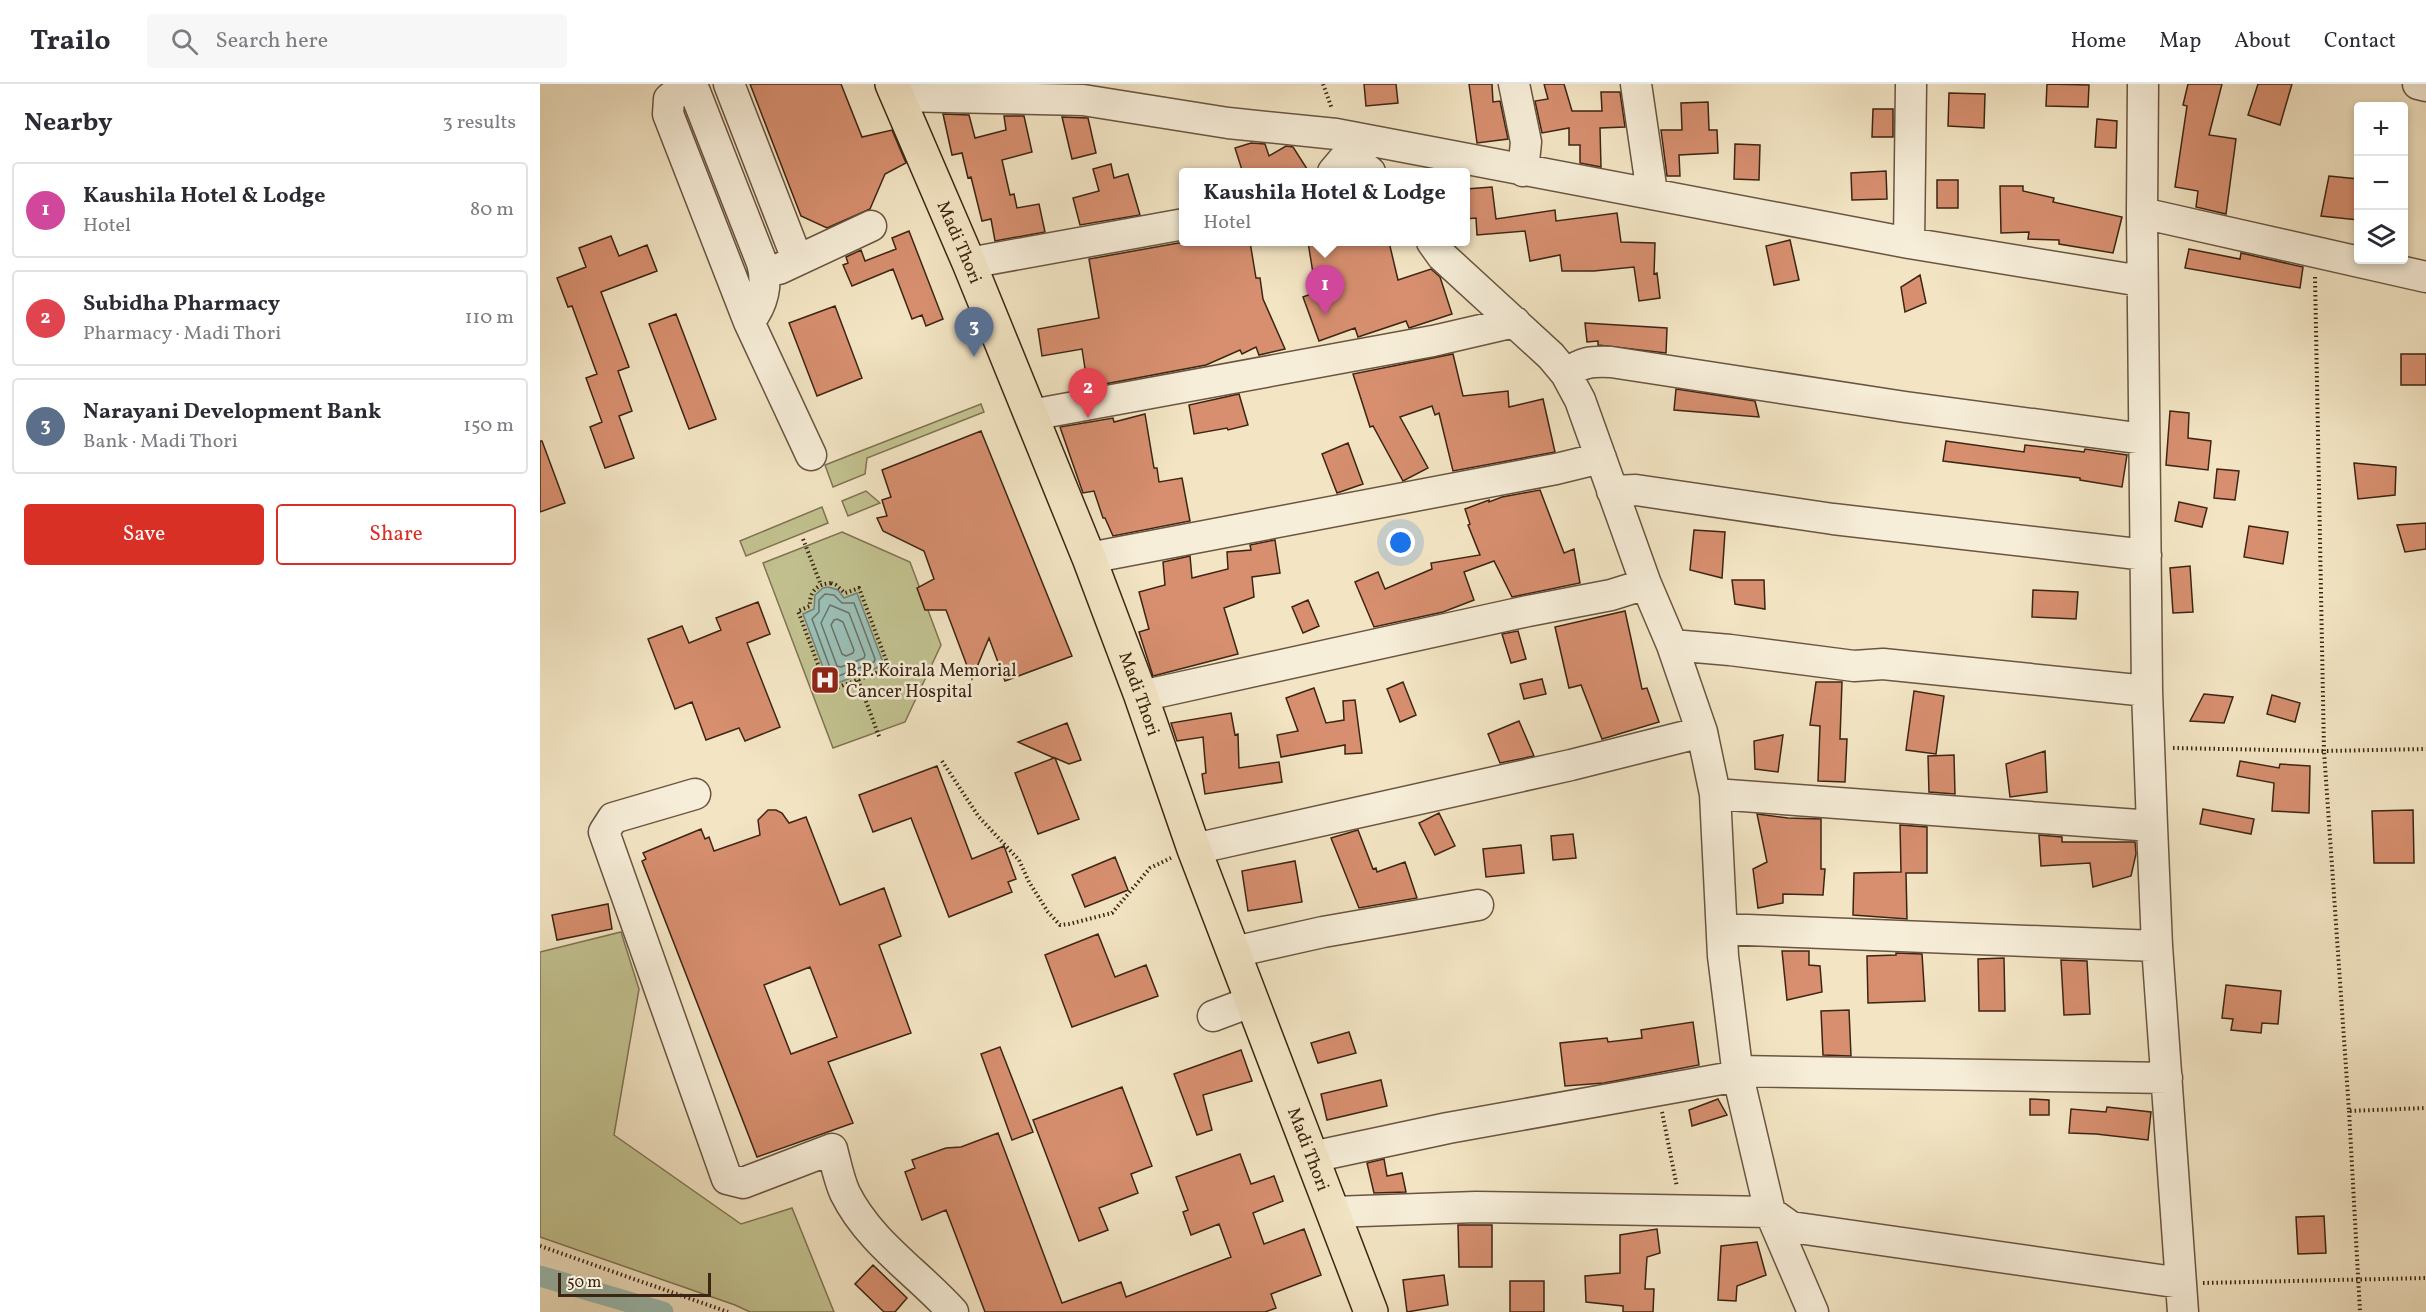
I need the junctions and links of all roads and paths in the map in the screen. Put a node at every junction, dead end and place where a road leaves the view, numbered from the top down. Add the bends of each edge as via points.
1 (729, 84) edge
2 (1514, 84) edge
3 (1636, 84) edge
4 (1911, 84) edge
5 (2143, 84) edge
6 (2418, 84) edge
7 (2426, 86) edge
8 (698, 88) edge
9 (894, 90) edge
10 (1082, 92) edge
11 (1352, 160) edge
12 (1523, 171) junction
13 (1652, 193) junction
14 (2142, 213) junction
15 (871, 226) dead end
16 (1179, 226) edge
17 (1909, 243) junction
18 (1435, 246) edge
19 (2314, 253) junction
20 (797, 259) junction
21 (969, 264) junction
22 (766, 275) junction
23 (2426, 277) edge
24 (2141, 281) junction
25 (749, 321) junction
26 (1515, 322) junction
27 (1566, 374) junction
28 (1031, 415) junction
29 (2144, 439) junction
30 (811, 455) dead end
31 (1601, 458) junction
32 (1612, 491) junction
33 (803, 539) dead end
34 (2146, 555) junction
35 (1089, 558) junction
36 (1646, 584) junction
37 (821, 585) junction
38 (1672, 645) junction
39 (858, 680) junction
40 (2147, 691) junction
41 (1141, 696) junction
42 (1702, 732) junction
43 (880, 739) dead end
44 (2150, 747) junction
45 (2426, 748) edge
46 (2324, 751) junction
47 (942, 761) dead end
48 (696, 794) dead end
49 (1714, 794) junction
50 (2152, 826) junction
51 (1194, 849) junction
52 (1478, 905) dead end
53 (1722, 929) junction
54 (2157, 946) junction
55 (1234, 952) junction
56 (1252, 1001) junction
57 (1213, 1016) dead end
58 (1738, 1074) junction
59 (2167, 1078) junction
60 (1658, 1092) junction
61 (2426, 1108) edge
62 (2349, 1112) junction
63 (1312, 1157) junction
64 (1681, 1211) junction
65 (1333, 1212) junction
66 (1770, 1212) junction
67 (540, 1246) edge
68 (2426, 1278) edge
69 (2360, 1280) junction
70 (2182, 1298) edge
71 (728, 1312) edge
72 (953, 1312) edge
73 (1370, 1312) edge
74 (1814, 1312) edge
75 (2360, 1312) edge

1 - 20 street
2 - 12 street via 1526,142
3 - 13 street
4 - 17 street
5 - 14 street
6 - 7 street
8 - 22 street
8 - 25 street via 677,92 669,99 668,114
9 - 10 street
9 - 21 main road, Madi Thori
10 - 11 street via 1228,123 1336,134
11 - 12 street
12 - 13 street
13 - 17 street
14 - 19 street
14 - 24 street
15 - 20 street
16 - 21 street
17 - 24 street
18 - 26 street
19 - 23 street
19 - 46 path
20 - 22 street
21 - 28 main road, Madi Thori
22 - 25 street via 758,311
24 - 29 street
25 - 30 street
26 - 27 street
26 - 28 street via 1433,341
27 - 29 street via 1578,365 1611,362
27 - 31 street via 1580,399
28 - 35 main road, Madi Thori
29 - 34 street
31 - 32 street
31 - 35 street
32 - 34 street via 1636,490 1833,519
32 - 36 street
33 - 37 path
34 - 40 street
35 - 41 main road, Madi Thori
36 - 38 street
36 - 41 street via 1611,595
37 - 39 path via 811,595 810,606 798,611 828,691
37 - 39 path via 837,585 844,593 859,588 889,668
38 - 40 street via 1854,666 1883,664
38 - 42 street
39 - 43 path
40 - 44 street
41 - 51 main road, Madi Thori
42 - 49 street
42 - 51 street
44 - 46 path
44 - 50 street
45 - 46 path
46 - 62 path
47 - 51 path via 979,817 1019,860 1029,882 1060,925 1112,913 1150,868
48 - 72 street via 613,818 604,832 727,1179 743,1183 832,1149 845,1192 857,1212 889,1252
49 - 50 street
49 - 53 street
50 - 54 street
51 - 55 main road, Madi Thori
52 - 55 street
53 - 54 street
53 - 58 street
54 - 59 street
55 - 56 main road, Madi Thori
56 - 57 street
56 - 63 main road, Madi Thori
58 - 59 street
58 - 60 street
58 - 66 street
59 - 70 street
60 - 63 street via 1448,1128
60 - 64 path
61 - 62 path
62 - 69 path
63 - 65 main road, Madi Thori
64 - 65 street via 1476,1207
64 - 66 street
65 - 73 main road, Madi Thori
66 - 70 street via 1791,1227
66 - 74 street
67 - 71 path
68 - 69 path
69 - 70 path
69 - 75 path

